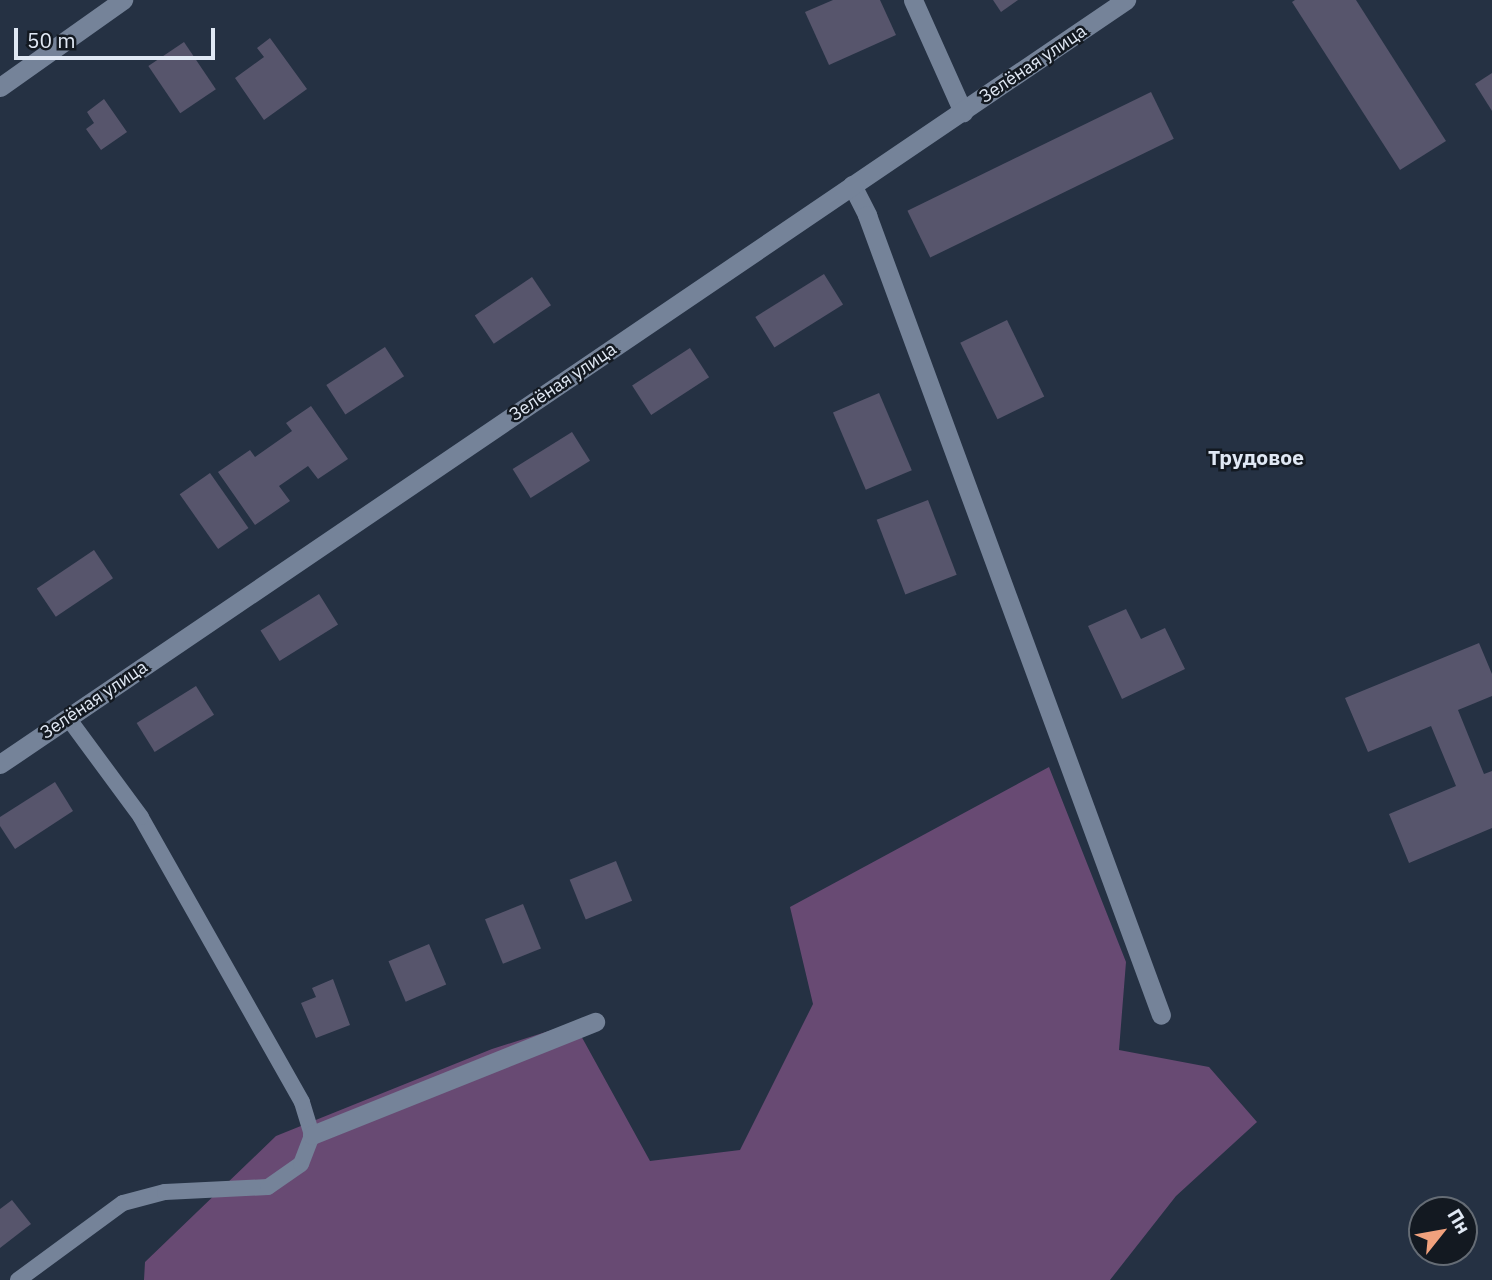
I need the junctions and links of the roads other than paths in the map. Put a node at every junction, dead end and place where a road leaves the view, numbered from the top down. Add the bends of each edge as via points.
1 (123, 0) edge
2 (913, 0) edge
3 (1126, 0) edge
4 (0, 88) edge
5 (963, 112) junction
6 (852, 185) junction
7 (68, 718) junction
8 (0, 764) edge
9 (1161, 1015) dead end
10 (595, 1023) dead end
11 (312, 1135) junction
12 (18, 1280) edge

1 - 4 street
2 - 5 street
3 - 5 street, Зелёная улица
5 - 6 street, Зелёная улица
6 - 7 street, Зелёная улица
6 - 9 street via 867,215
7 - 8 street, Зелёная улица
7 - 11 lane via 141,817 302,1102
10 - 11 street
11 - 12 lane via 301,1164 268,1187 165,1192 123,1203

